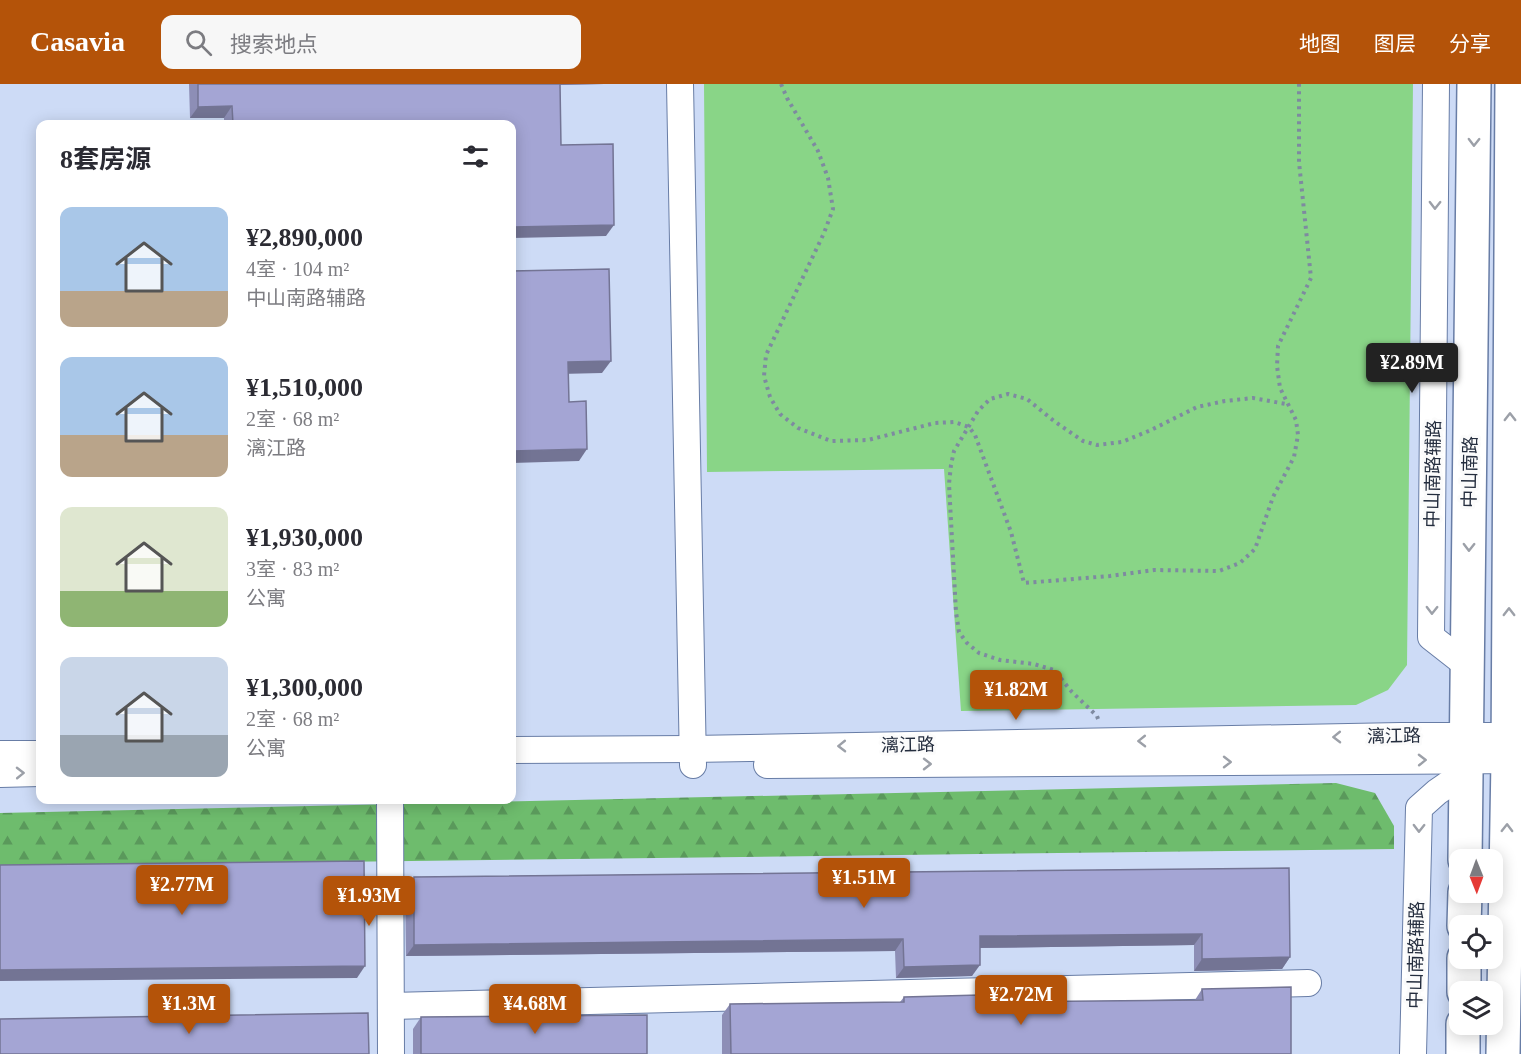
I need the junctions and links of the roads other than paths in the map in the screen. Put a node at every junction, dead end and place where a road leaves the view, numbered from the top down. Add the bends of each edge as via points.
1 (680, 84) edge
2 (1436, 84) edge
3 (1474, 84) edge
4 (1512, 84) edge
5 (1515, 664) edge
6 (1468, 666) junction
7 (516, 750) edge
8 (0, 754) edge
9 (36, 754) edge
10 (1467, 756) junction
11 (692, 757) junction
12 (1514, 758) edge
13 (516, 768) edge
14 (36, 773) edge
15 (0, 774) edge
16 (390, 804) edge
17 (1465, 849) edge
18 (1308, 982) dead end
19 (391, 1006) junction
20 (1463, 1035) edge
21 (391, 1054) edge
22 (1413, 1054) edge
23 (1463, 1054) edge
24 (1503, 1054) edge

1 - 11 street
2 -> 6 street, 中山南路辅路 via 1431,637
3 -> 6 main road, 中山南路
5 -> 4 main road
5 - 12 main road
6 - 10 main road, 中山南路
7 - 11 street, 漓江路
8 - 9 street
11 -> 10 street, 漓江路
10 -> 11 street, 漓江路 via 1102,741
10 - 12 street, 漓江路
10 - 17 main road, 中山南路
10 -> 22 street, 中山南路辅路 via 1419,808
11 - 13 street, 漓江路
24 -> 12 main road
15 -> 14 street
16 - 19 street
18 - 19 street
19 - 21 street
20 - 23 main road

